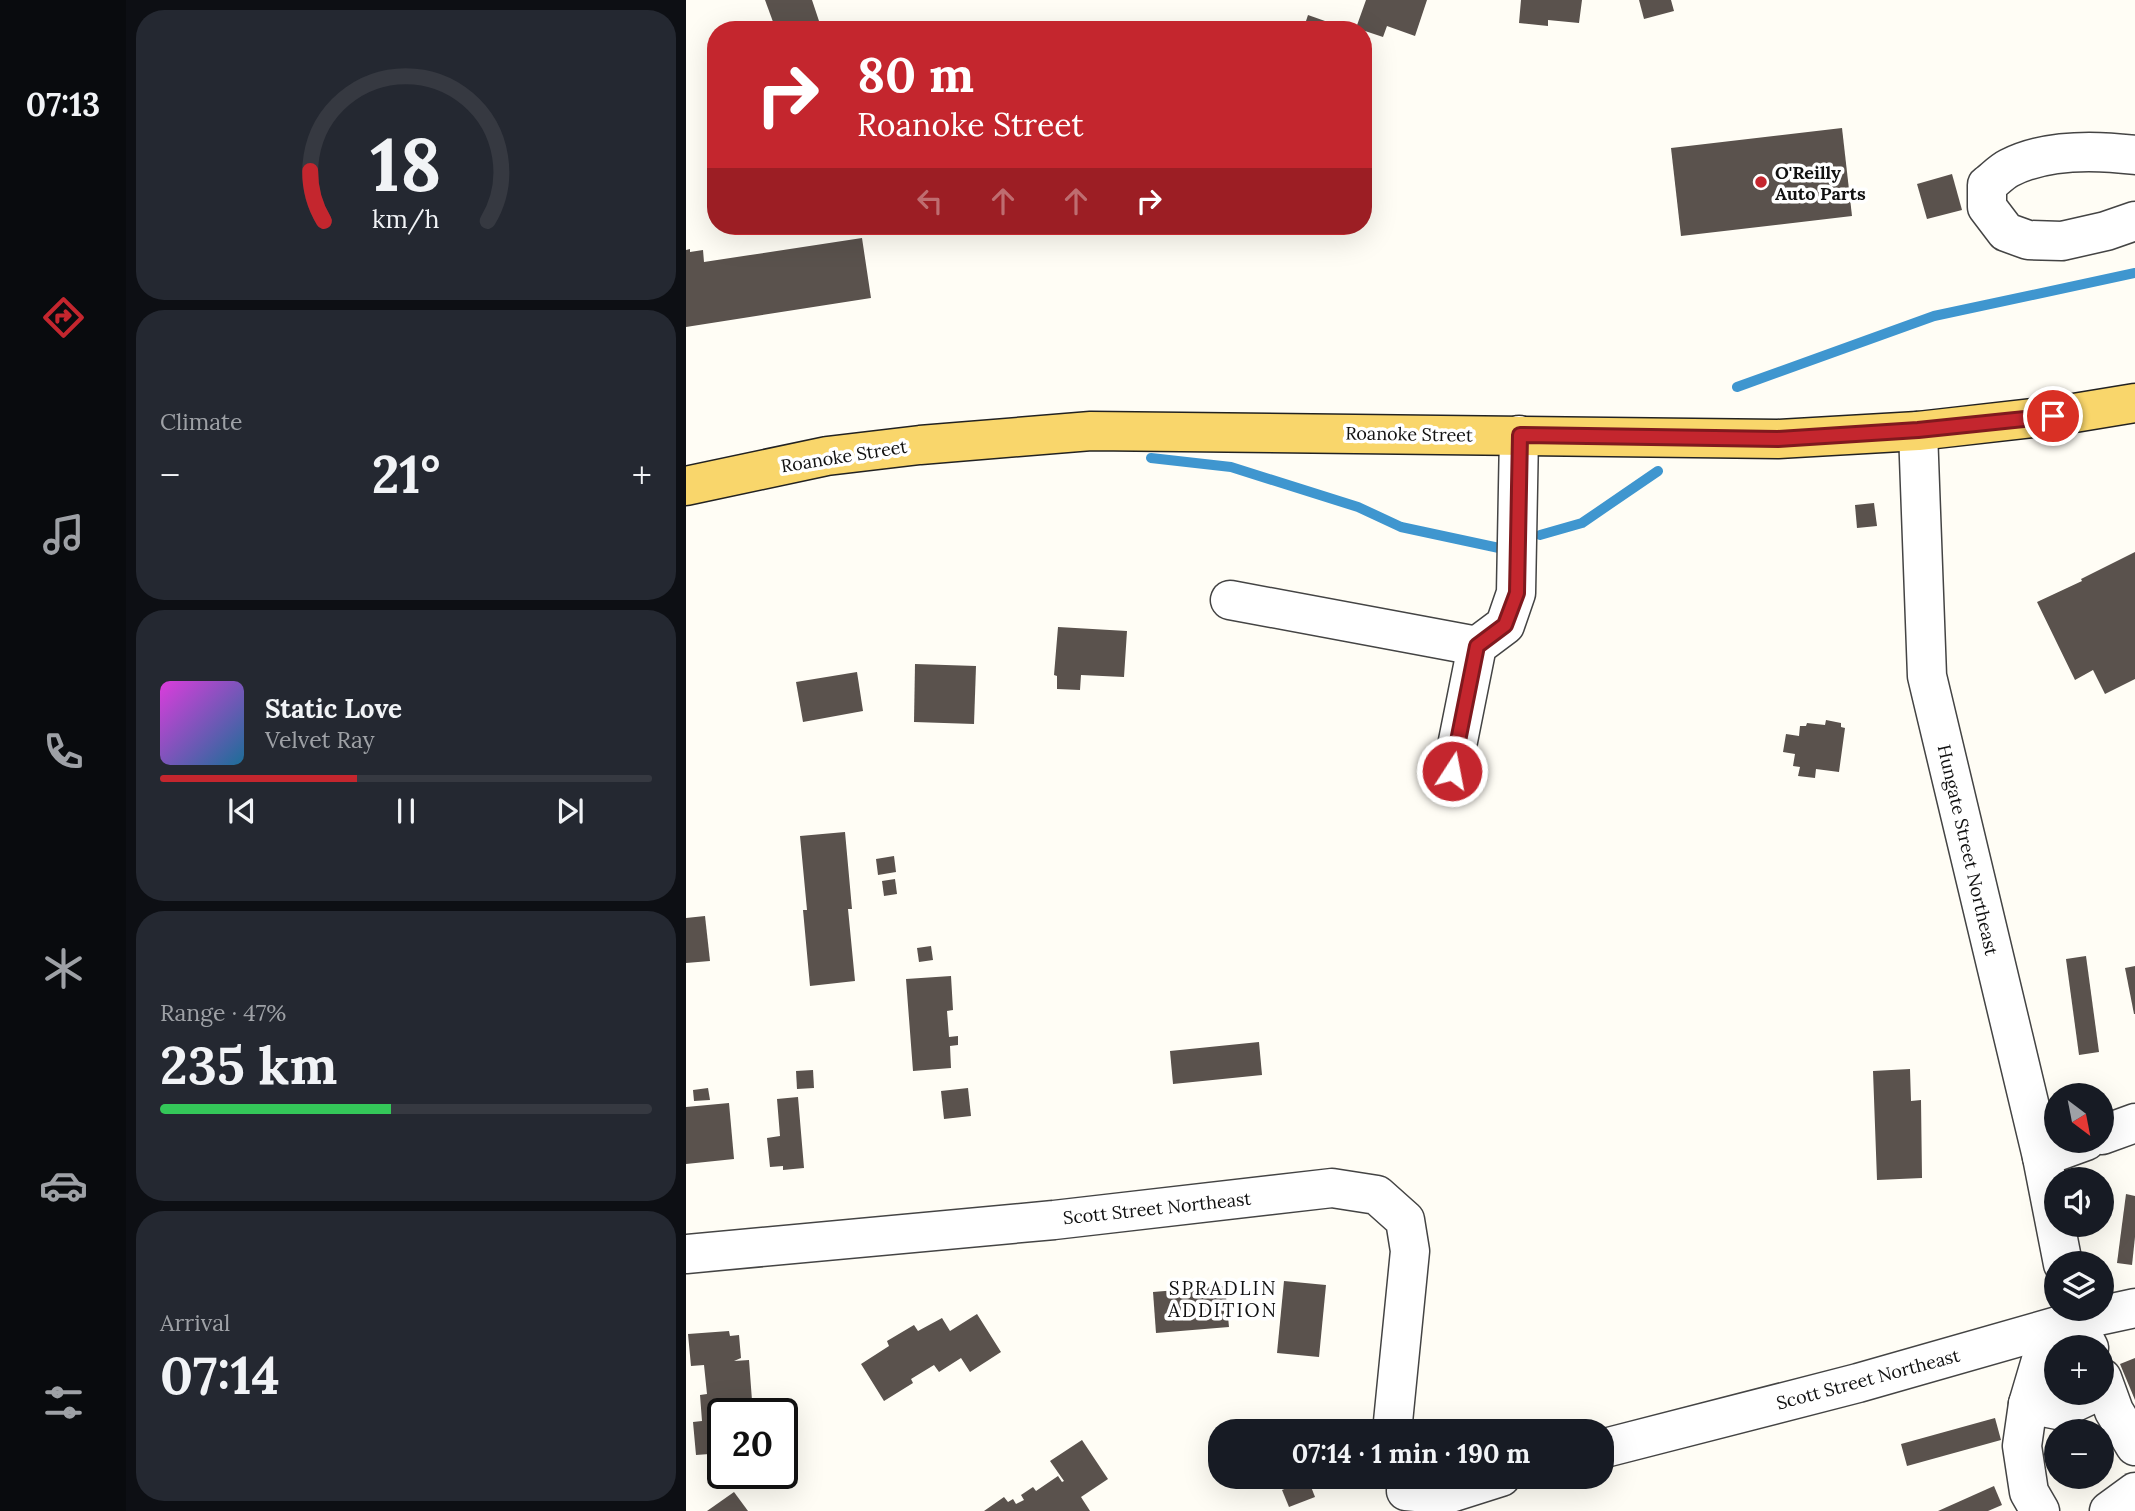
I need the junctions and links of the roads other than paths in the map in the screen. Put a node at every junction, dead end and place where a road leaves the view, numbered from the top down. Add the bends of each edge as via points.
1 (2135, 155) edge
2 (2135, 222) edge
3 (2135, 403) edge
4 (1918, 430) junction
5 (1520, 435) junction
6 (686, 485) edge
7 (1230, 600) dead end
8 (1477, 646) junction
9 (1452, 771) dead end
10 (2135, 1123) edge
11 (2114, 1131) edge
12 (2053, 1153) edge
13 (2042, 1157) junction
14 (2060, 1251) edge
15 (686, 1254) edge
16 (2135, 1308) edge
17 (2079, 1326) edge
18 (2028, 1404) junction
19 (2066, 1405) edge
20 (2111, 1405) edge
21 (1393, 1419) edge
22 (1614, 1446) edge
23 (2135, 1446) edge
24 (1463, 1489) edge
25 (2135, 1492) edge
26 (1400, 1493) edge
27 (2040, 1511) edge
28 (2109, 1511) edge

1 - 2 street via 2101,151 2039,157 2008,168 1987,186 1987,207 2006,232 2028,240 2062,241
3 - 4 main road, Roanoke Street
4 - 5 main road, Roanoke Street via 1778,439
4 - 13 street, Hungate Street Northeast via 1927,676
5 - 6 main road, Roanoke Street via 1091,431 827,456
5 - 8 street via 1517,593 1505,625
7 - 8 street
8 - 9 street
10 - 11 street
12 - 13 street
13 - 14 street, Hungate Street Northeast
15 - 21 street, Scott Street Northeast via 1054,1220 1332,1188 1377,1195 1405,1220 1410,1251
16 - 17 street, Scott Street Northeast
17 - 18 street via 2041,1360
17 - 22 street, Scott Street Northeast
18 - 19 street via 2058,1409
18 - 27 street via 2022,1446 2029,1492
20 - 23 street
24 - 26 street via 1444,1495
25 - 28 street

